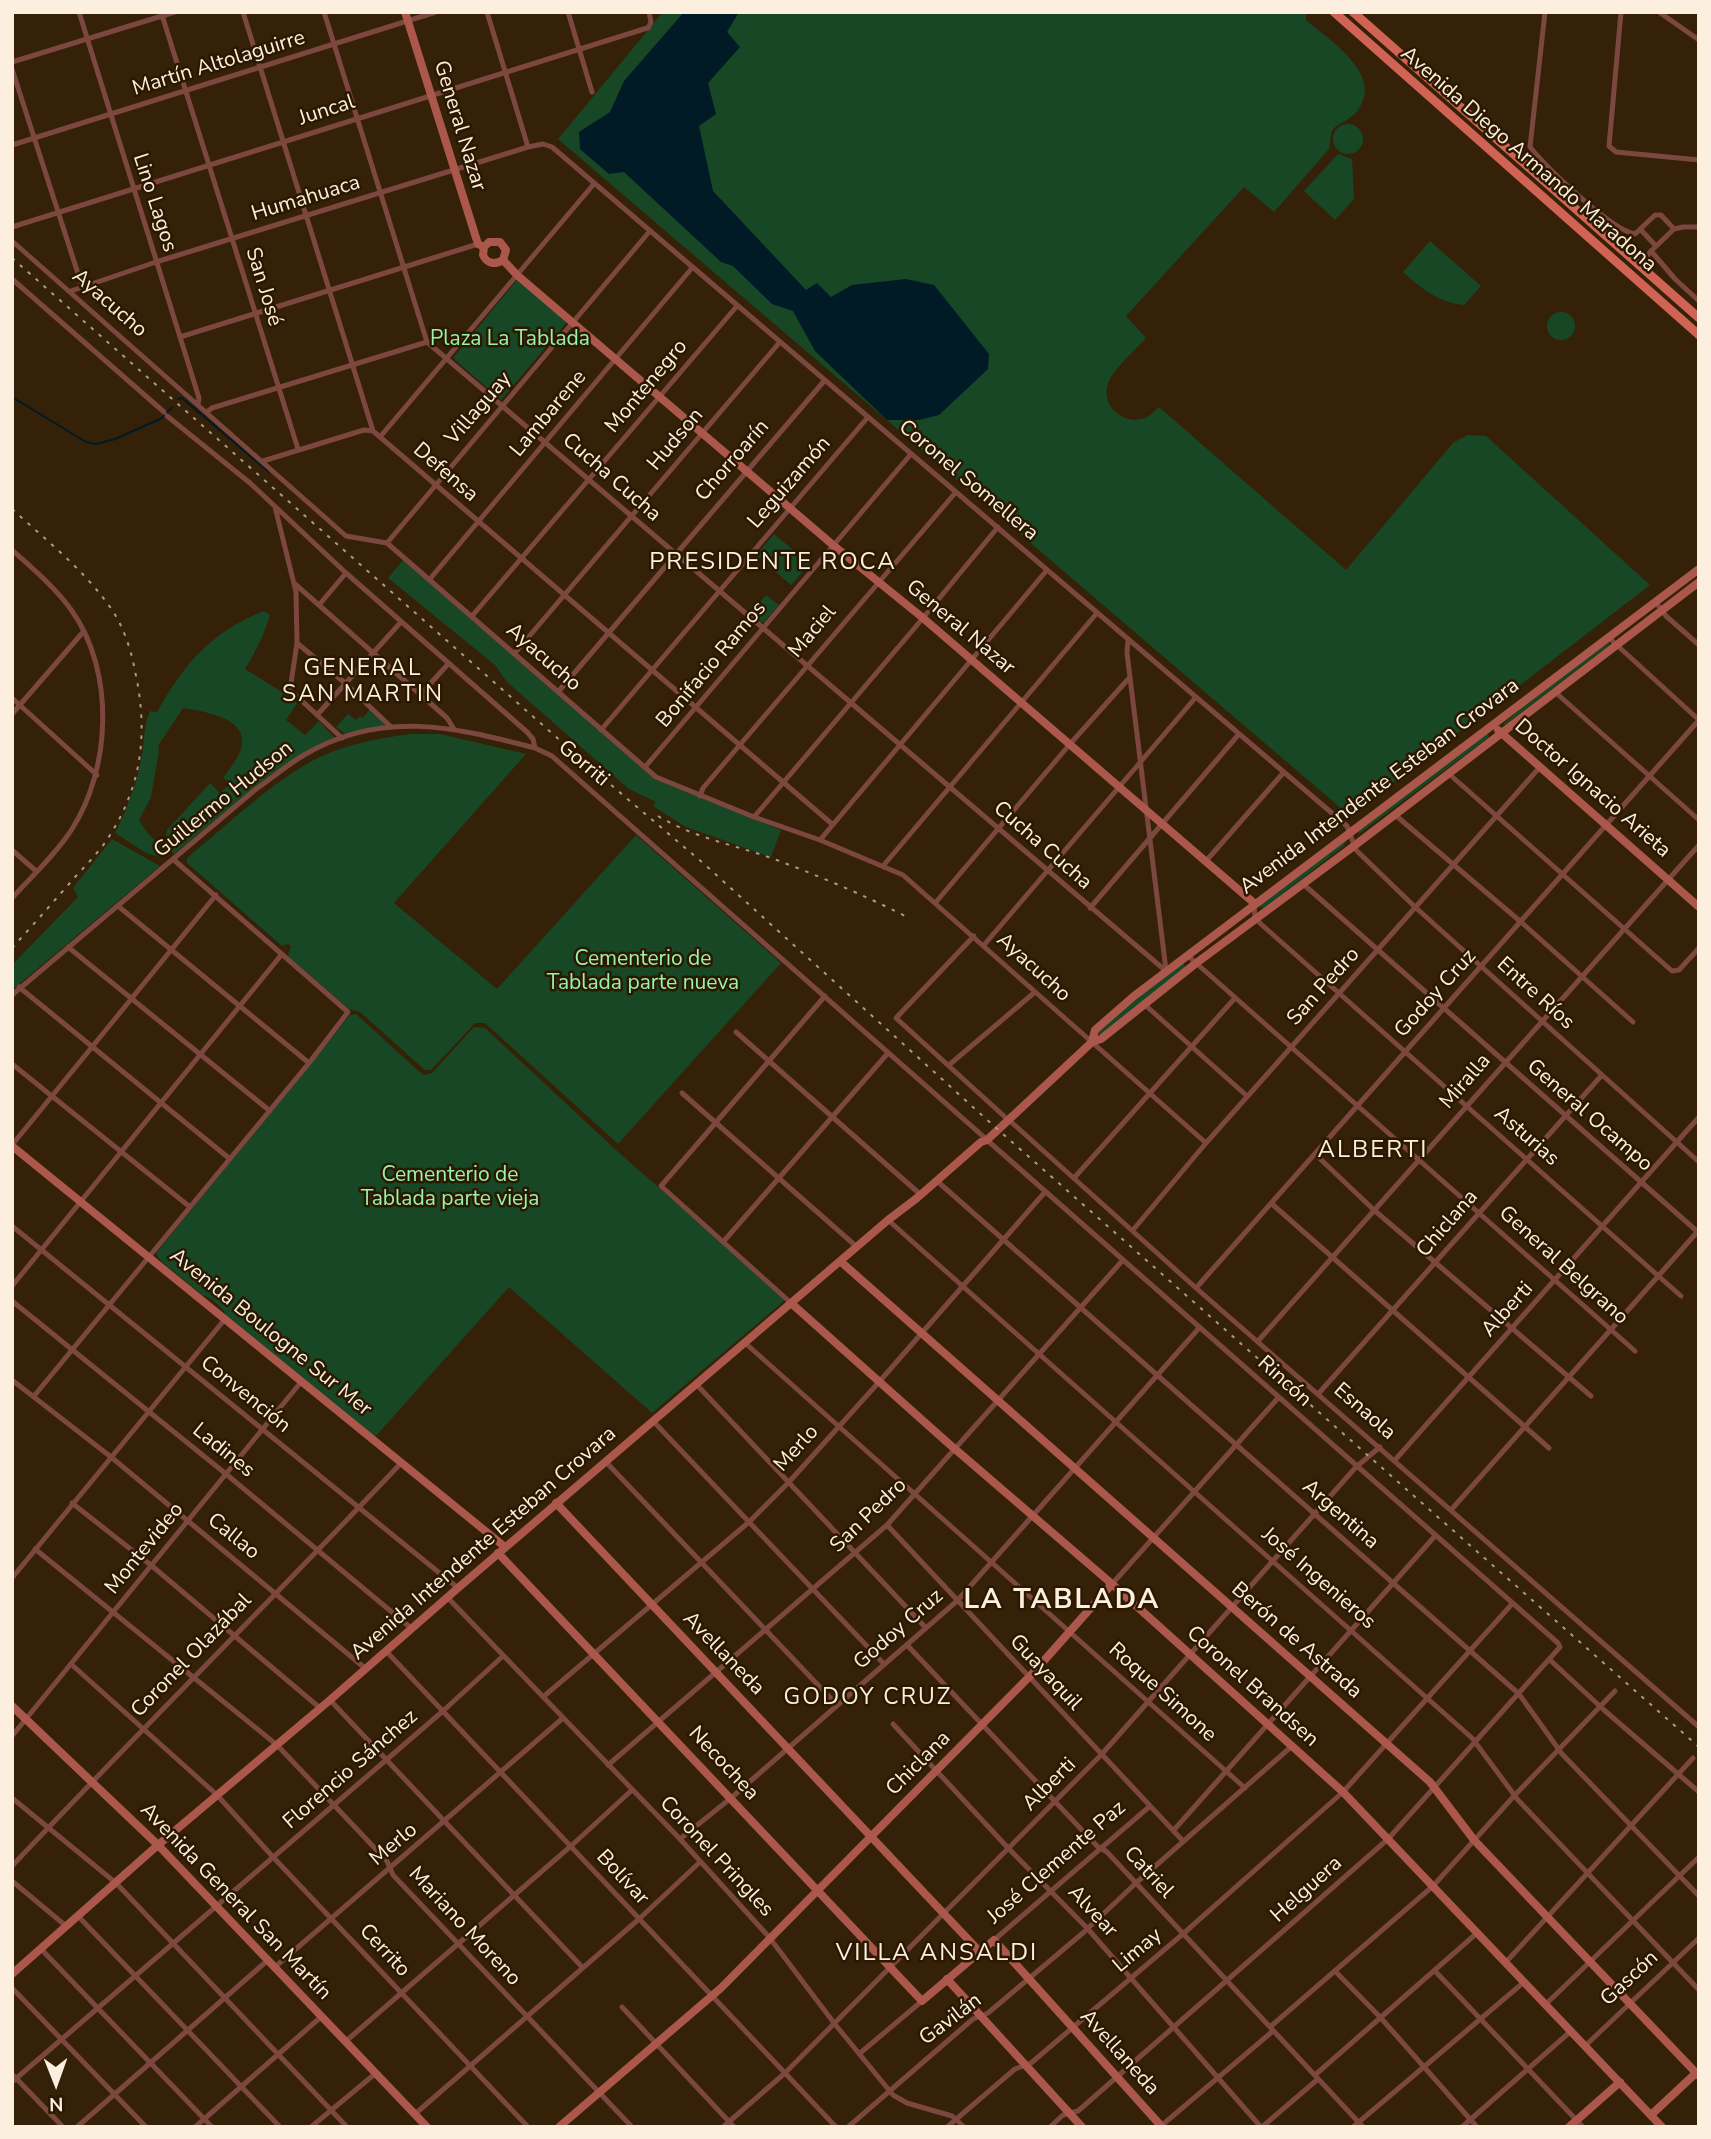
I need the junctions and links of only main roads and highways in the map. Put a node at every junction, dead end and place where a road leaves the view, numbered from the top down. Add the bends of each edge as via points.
1 (1334, 12) edge
2 (1353, 12) edge
3 (1699, 318) edge
4 (1699, 335) edge

1 - 4 main road, Avenida Diego Armando Maradona
2 - 3 main road, Avenida Diego Armando Maradona

